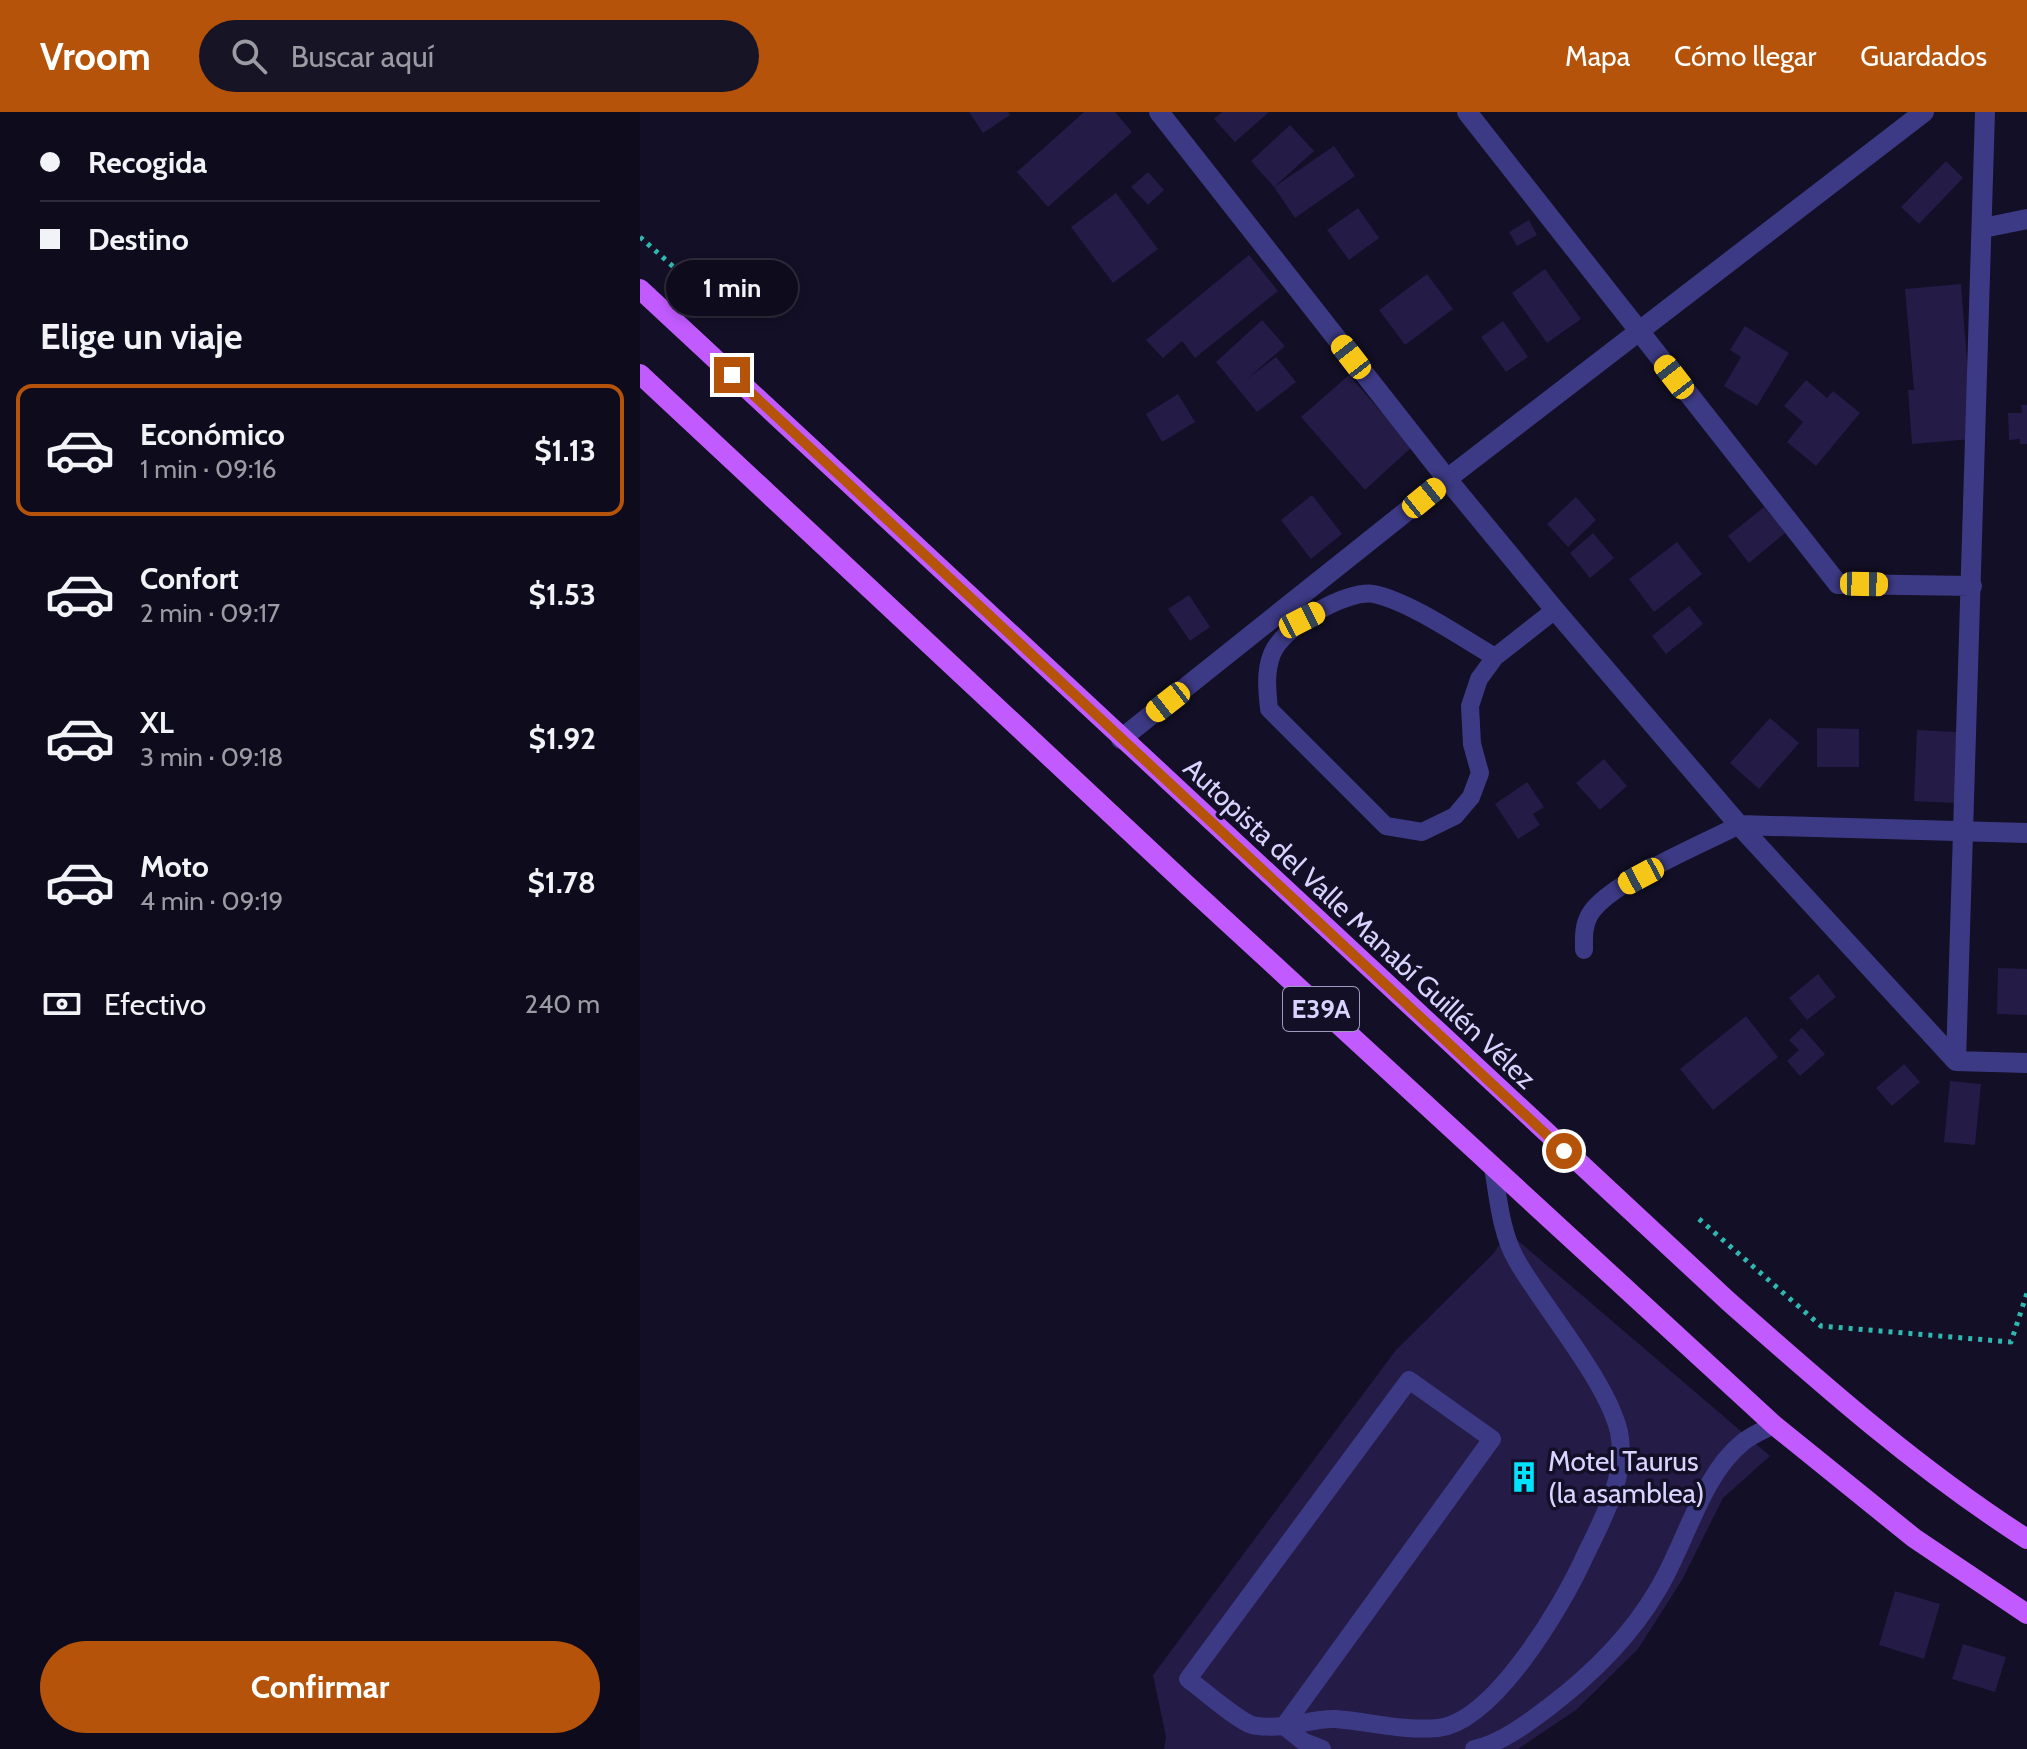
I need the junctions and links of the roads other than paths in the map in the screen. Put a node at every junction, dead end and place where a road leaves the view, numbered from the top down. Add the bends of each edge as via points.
1 (1159, 112) edge
2 (1467, 112) edge
3 (1924, 112) edge
4 (1985, 112) edge
5 (2027, 219) edge
6 (1983, 228) junction
7 (640, 289) edge
8 (1637, 331) junction
9 (640, 374) edge
10 (1447, 479) junction
11 (1972, 586) junction
12 (1555, 610) junction
13 (1495, 657) junction
14 (1121, 739) junction
15 (1739, 825) junction
16 (1962, 831) junction
17 (2027, 833) edge
18 (1584, 950) dead end
19 (1956, 1061) junction
20 (2027, 1063) edge
21 (1493, 1167) junction
22 (1774, 1425) junction
23 (2027, 1539) edge
24 (2027, 1614) edge
25 (1284, 1726) junction
26 (1322, 1749) edge
27 (1474, 1749) edge

1 - 10 street
2 - 8 street
3 - 8 street
4 - 6 street
5 - 6 street
6 - 11 street
7 - 14 main road, Autopista del Valle Manabí Guillén Vélez / E39A
8 - 10 street
8 - 11 street via 1838,584
9 - 21 main road, E39A
10 - 12 street
10 - 14 street
11 - 16 street
12 - 13 lane
12 - 15 street
13 - 13 lane via 1479,679 1470,706 1480,773 1471,797 1455,816 1422,832 1386,826 1269,709 1266,683 1273,651 1302,620 1359,592 1428,617
14 - 23 main road, Autopista del Valle Manabí Guillén Vélez / E39A via 1784,1351 1917,1462
15 - 16 street
15 - 18 lane via 1617,889 1591,913
15 - 19 street
16 - 17 street
16 - 19 street
19 - 20 street
21 - 22 main road, E39A
21 - 25 lane via 1515,1257 1609,1405 1619,1433 1619,1467 1610,1502 1579,1568 1525,1656 1491,1699 1468,1717 1441,1728 1336,1719
22 - 24 main road, E39A via 1914,1538
22 - 27 lane via 1744,1441 1720,1467 1656,1593 1614,1648 1539,1715
25 - 25 lane via 1492,1439 1409,1380 1188,1679 1252,1725
25 - 26 lane

